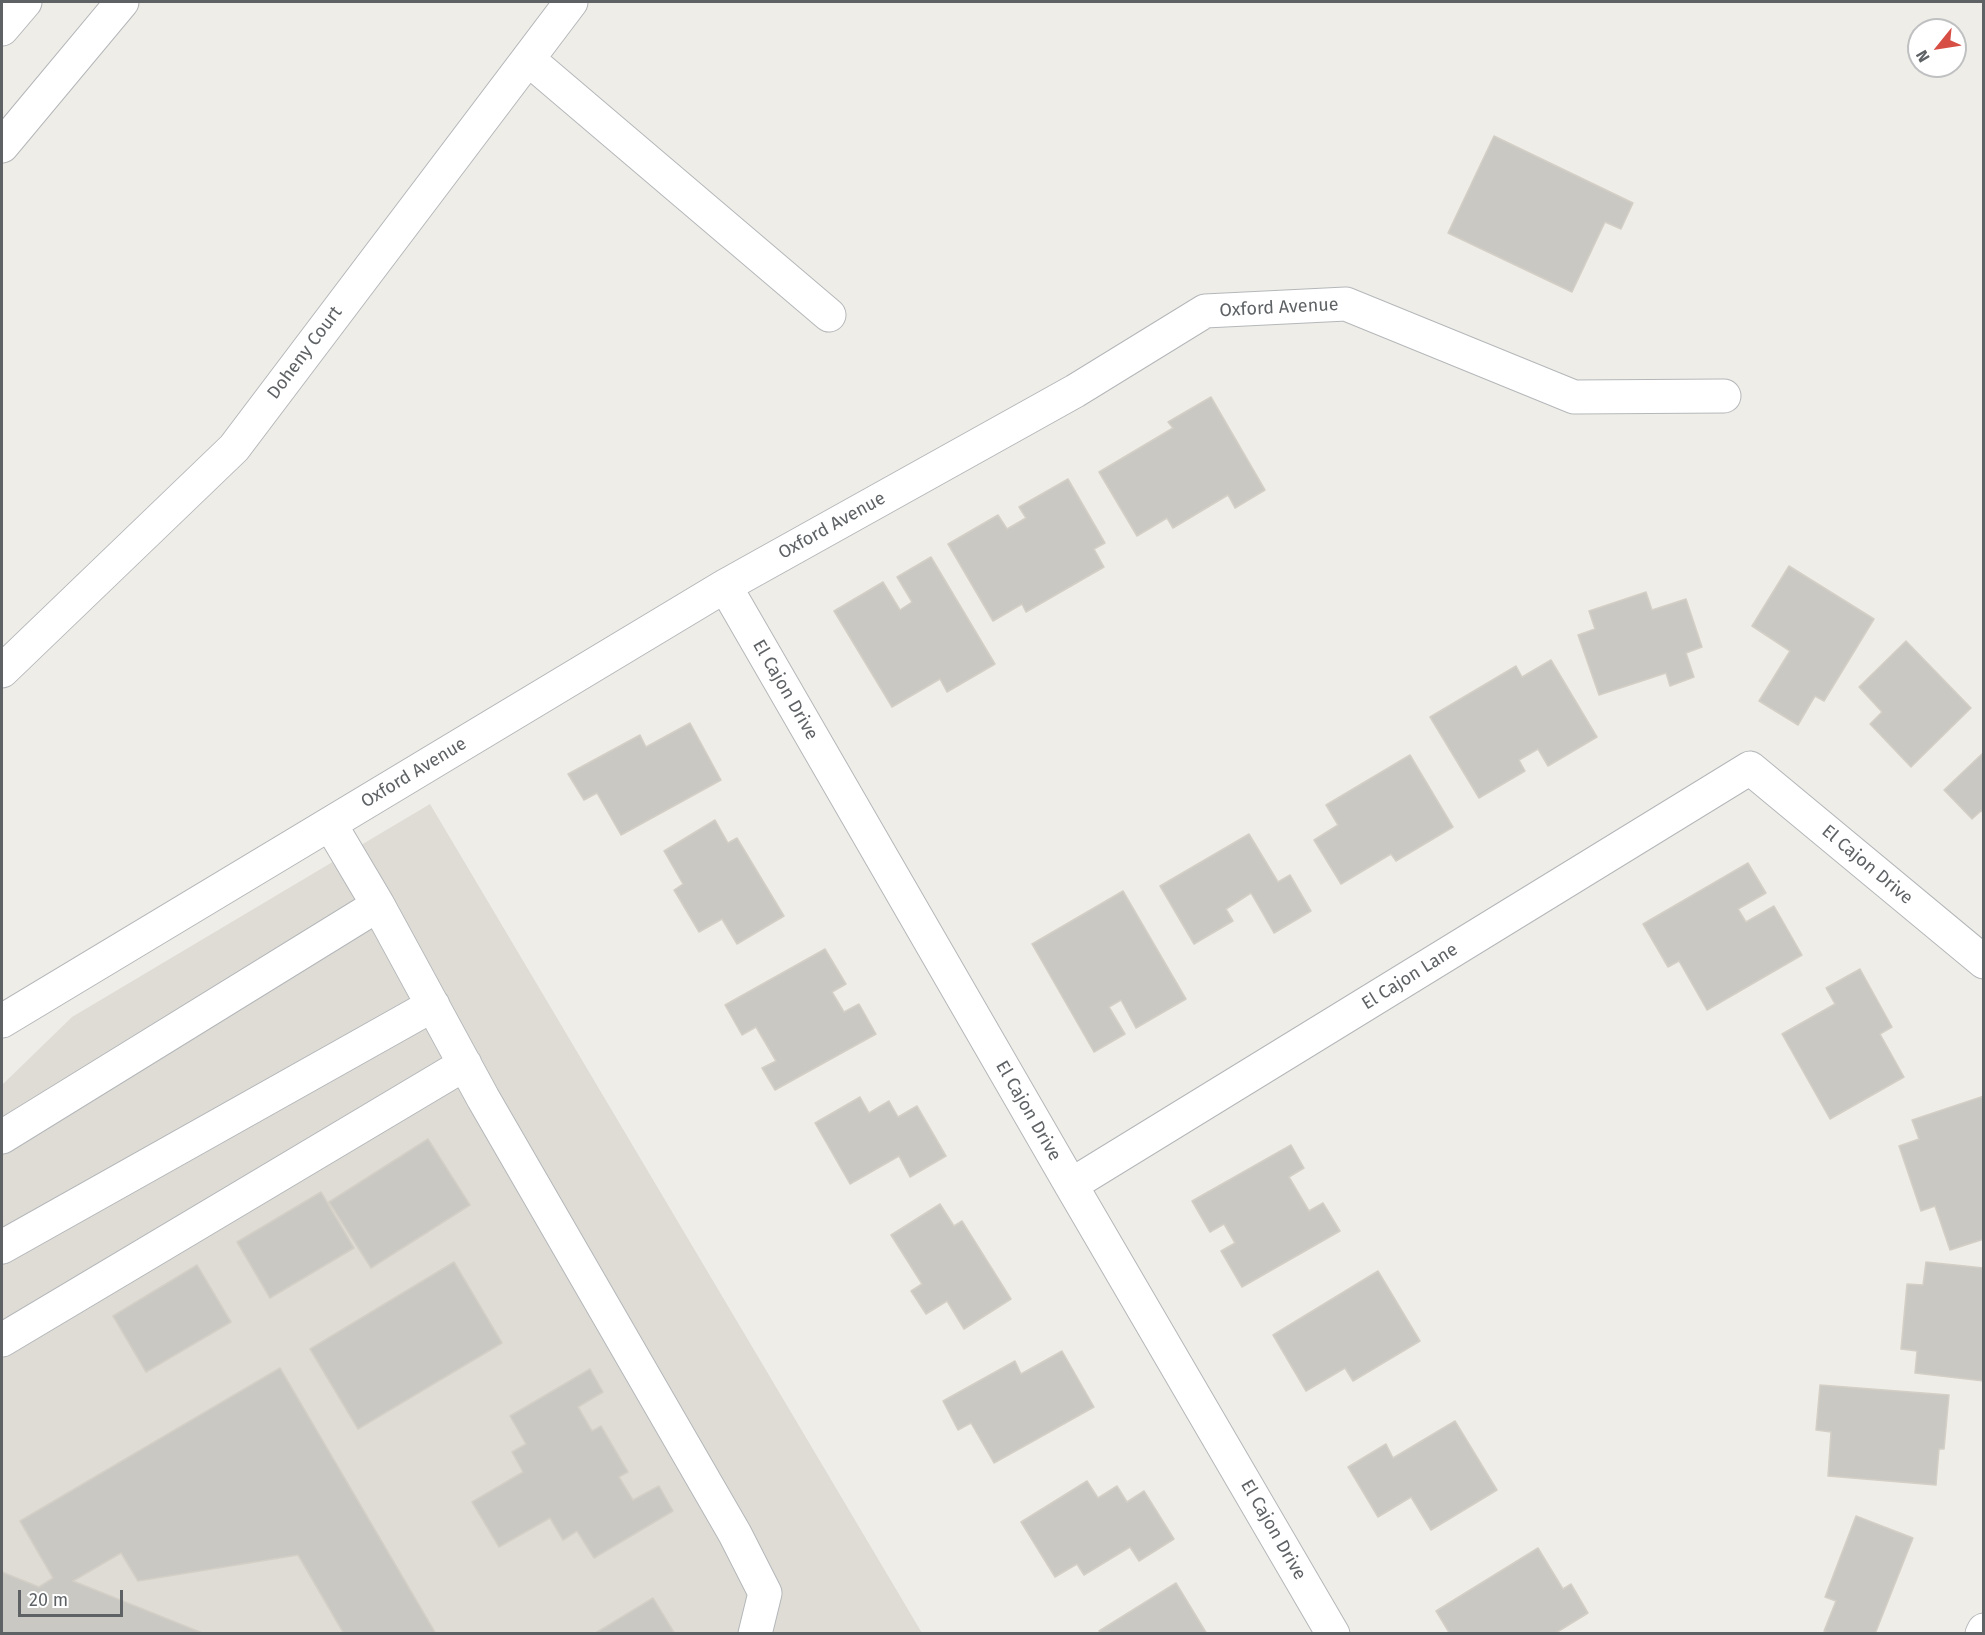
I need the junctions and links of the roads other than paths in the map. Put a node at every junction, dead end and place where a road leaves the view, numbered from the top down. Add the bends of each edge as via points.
1 (25, 2) edge
2 (122, 2) edge
3 (571, 2) edge
4 (2, 29) edge
5 (528, 59) junction
6 (2, 146) edge
7 (830, 315) dead end
8 (1724, 396) dead end
9 (725, 586) junction
10 (2, 671) edge
11 (1750, 768) joint
12 (330, 824) junction
13 (378, 905) junction
14 (1983, 962) edge
15 (433, 1005) junction
16 (2, 1021) edge
17 (465, 1064) junction
18 (2, 1137) edge
19 (1071, 1185) junction
20 (2, 1247) edge
21 (2, 1340) edge
22 (755, 1634) edge
23 (1333, 1634) edge

1 - 4 street
2 - 6 street
3 - 5 street, Doheny Court
5 - 7 street
5 - 10 street, Doheny Court via 234,448
8 - 9 street, Oxford Avenue via 1574,397 1346,304 1206,311 1075,391
9 - 12 street, Oxford Avenue
9 - 19 street, El Cajon Drive
11 - 14 street, El Cajon Drive
11 - 19 street, El Cajon Lane
12 - 13 street
12 - 16 street, Oxford Avenue
13 - 15 street
13 - 18 street
15 - 17 street
15 - 20 street
17 - 21 street
17 - 22 street via 735,1534 765,1593
19 - 23 street, El Cajon Drive

